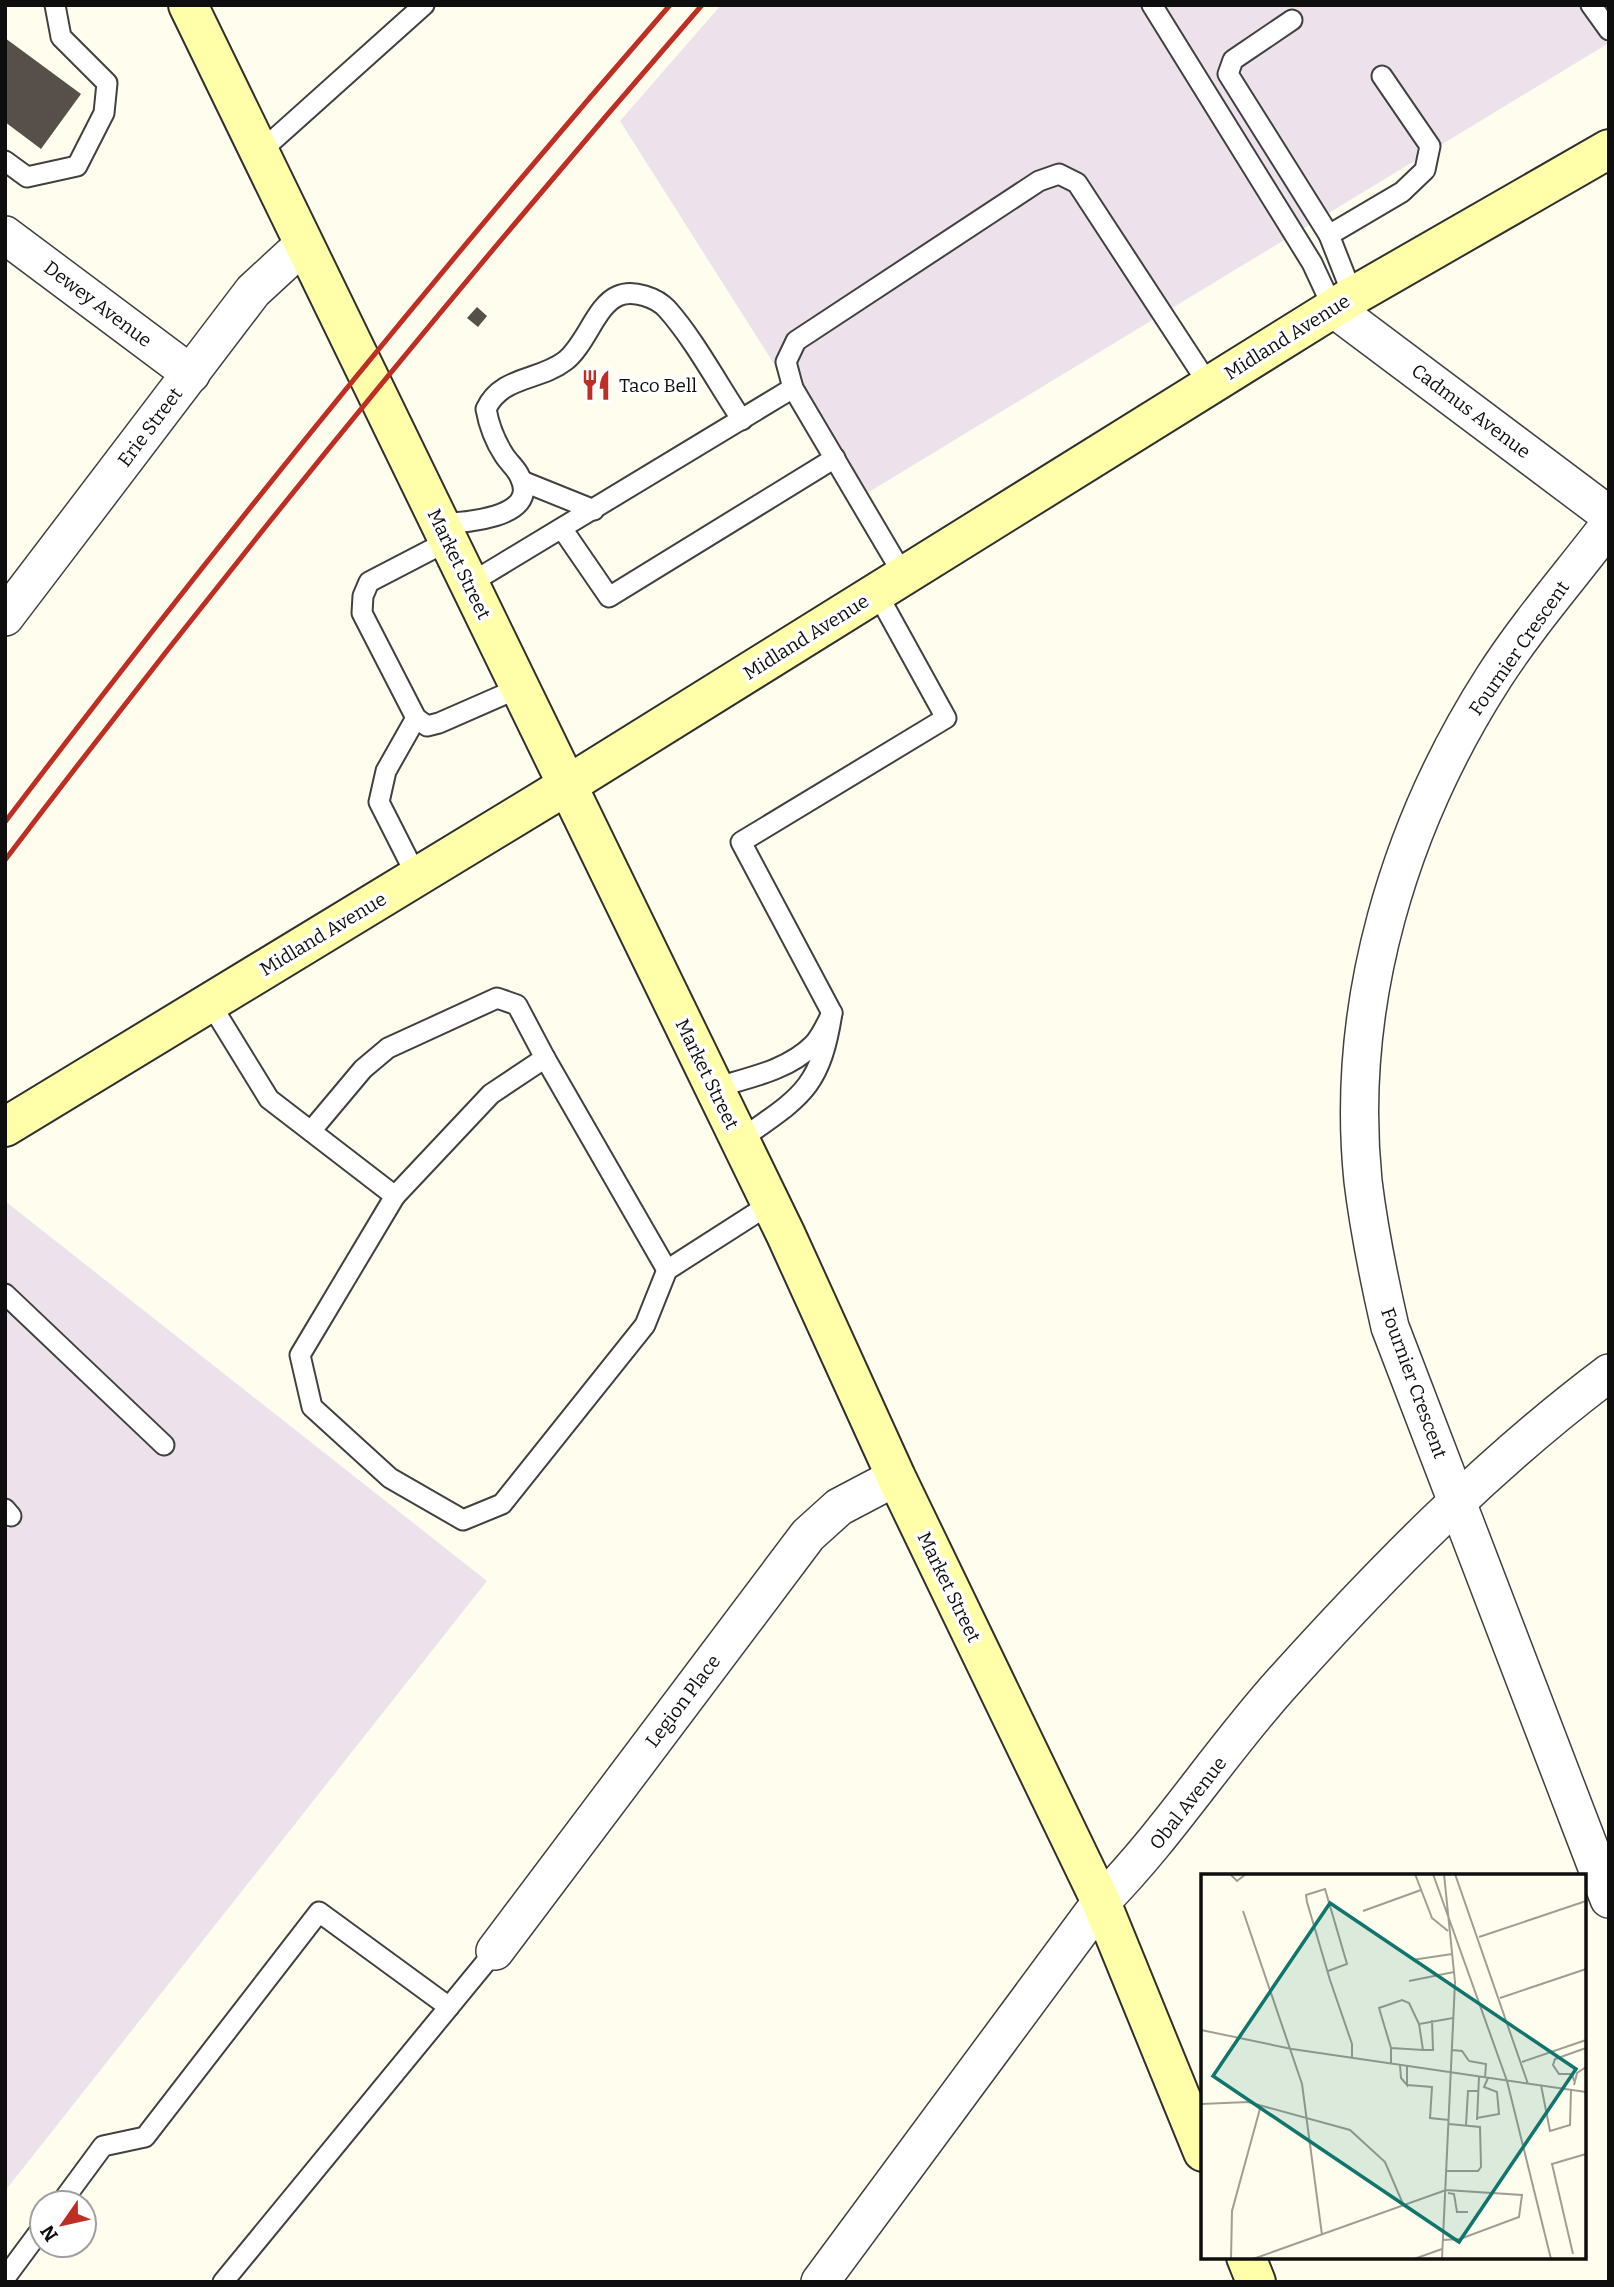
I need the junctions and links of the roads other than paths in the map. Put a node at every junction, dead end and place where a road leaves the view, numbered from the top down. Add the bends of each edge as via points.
1 (55, 5) edge
2 (188, 5) edge
3 (424, 5) edge
4 (1152, 5) edge
5 (1591, 5) edge
6 (1292, 20) dead end
7 (1609, 30) edge
8 (1382, 76) dead end
9 (1609, 149) edge
10 (260, 152) junction
11 (5, 161) edge
12 (5, 234) edge
13 (1329, 235) junction
14 (304, 244) junction
15 (1343, 302) junction
16 (191, 374) junction
17 (1209, 385) junction
18 (793, 388) junction
19 (742, 420) junction
20 (835, 458) junction
21 (522, 481) junction
22 (594, 510) junction
23 (1609, 514) edge
24 (1609, 525) edge
25 (563, 530) junction
26 (444, 532) junction
27 (469, 584) junction
28 (891, 584) junction
29 (5, 617) edge
30 (519, 688) junction
31 (416, 718) junction
32 (566, 786) junction
33 (417, 877) junction
34 (210, 1003) junction
35 (832, 1013) junction
36 (545, 1058) junction
37 (714, 1088) junction
38 (5, 1127) edge
39 (311, 1131) junction
40 (740, 1140) junction
41 (395, 1196) junction
42 (770, 1204) junction
43 (667, 1270) junction
44 (5, 1294) edge
45 (1609, 1373) edge
46 (164, 1445) dead end
47 (896, 1477) junction
48 (1457, 1500) junction
49 (1600, 1854) edge
50 (1609, 1899) edge
51 (1101, 1902) junction
52 (495, 1951) joint
53 (449, 2007) junction
54 (1201, 2147) edge
55 (71, 2189) edge
56 (28, 2247) edge
57 (1246, 2259) edge
58 (5, 2278) edge
59 (223, 2282) edge
60 (820, 2282) edge
61 (1256, 2282) edge

1 - 11 lane via 61,37 107,83 104,113 77,166 27,177
2 - 10 main road, Market Street
3 - 10 lane
4 - 15 lane via 1312,263
5 - 7 lane
6 - 13 lane via 1233,60 1228,74
8 - 13 lane via 1430,146 1425,170 1402,192
9 - 15 main road, Midland Avenue
10 - 14 main road, Market Street
12 - 16 street, Dewey Avenue
13 - 15 lane
14 - 16 street, Erie Street via 253,291
14 - 26 main road, Market Street
15 - 17 main road, Midland Avenue
15 - 23 street, Cadmus Avenue
16 - 29 street, Erie Street
17 - 18 lane via 1077,183 1059,174 1039,181 796,341 786,362
17 - 28 main road, Midland Avenue
18 - 19 lane
18 - 20 lane
19 - 21 lane via 666,308 642,294 618,295 565,362 503,388 489,402 486,410 494,435
19 - 22 lane
20 - 25 lane via 610,597
20 - 28 lane
21 - 22 lane
21 - 26 lane via 522,494 503,513
22 - 25 lane
24 - 48 street, Fournier Crescent via 1495,675 1453,745 1391,896 1370,989 1361,1098 1363,1179 1375,1260 1390,1327
25 - 27 lane
26 - 27 main road, Market Street
26 - 31 lane via 369,582 363,596 362,612
27 - 30 main road, Market Street
28 - 32 main road, Midland Avenue
28 - 35 lane via 946,718 741,842
30 - 31 lane via 439,723 427,726
30 - 32 main road, Market Street
31 - 33 lane via 386,771 379,802
32 - 33 main road, Midland Avenue
32 - 37 main road, Market Street
33 - 34 main road, Midland Avenue
34 - 38 main road, Midland Avenue
34 - 39 lane via 269,1099
35 - 37 lane via 814,1044 797,1057 770,1071
35 - 40 lane via 826,1051 815,1077 792,1102
36 - 39 lane via 517,1005 497,998 388,1048 363,1069
36 - 41 lane via 491,1094
36 - 43 lane
37 - 40 main road, Market Street
39 - 41 lane
40 - 42 main road, Market Street
41 - 43 lane via 300,1356 313,1407 390,1478 463,1520 502,1504 645,1325
42 - 43 lane
42 - 47 main road, Market Street
44 - 46 lane
45 - 48 street, Obal Avenue via 1536,1428
47 - 51 main road, Market Street
47 - 52 street, Legion Place via 839,1507 808,1535
48 - 49 street, Fournier Crescent
48 - 51 street, Obal Avenue via 1282,1683 1144,1858
49 - 50 street, Fournier Crescent
51 - 54 main road, Market Street
51 - 60 street, Obal Avenue
52 - 53 lane
53 - 55 lane via 319,1912 145,2137 103,2146
53 - 59 lane
56 - 58 lane
57 - 61 main road

